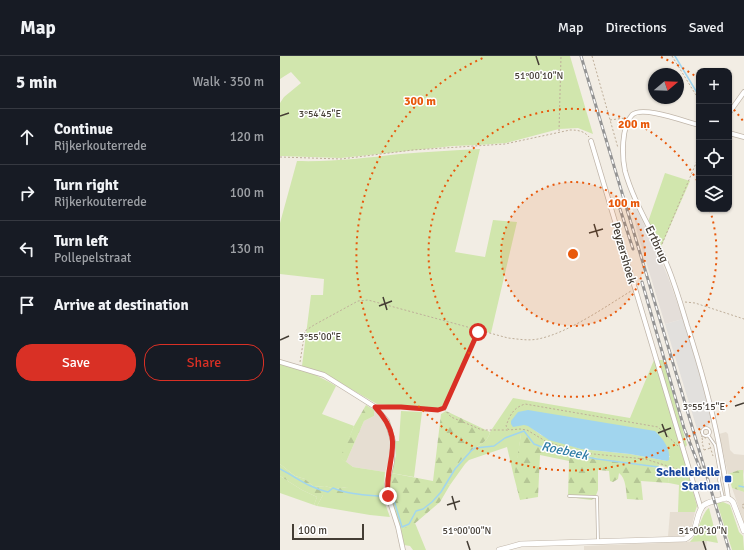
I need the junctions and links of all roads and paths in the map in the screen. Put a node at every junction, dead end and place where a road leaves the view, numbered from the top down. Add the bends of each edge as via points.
1 (561, 56) edge
2 (592, 56) edge
3 (672, 56) edge
4 (744, 92) edge
5 (696, 95) edge
6 (732, 109) edge
7 (631, 116) junction
8 (610, 120) junction
9 (696, 124) edge
10 (559, 132) junction
11 (732, 134) edge
12 (744, 137) edge
13 (591, 141) joint
14 (280, 156) edge
15 (623, 157) junction
16 (696, 163) edge
17 (660, 248) junction
18 (635, 289) junction
19 (680, 303) junction
20 (744, 319) edge
21 (481, 330) junction
22 (280, 362) edge
23 (299, 367) junction
24 (375, 407) junction
25 (443, 408) junction
26 (699, 428) dead end
27 (509, 430) junction
28 (716, 430) junction
29 (710, 431) junction
30 (708, 435) junction
31 (702, 437) junction
32 (690, 439) dead end
33 (692, 445) dead end
34 (715, 447) junction
35 (682, 448) junction
36 (711, 448) junction
37 (714, 460) dead end
38 (690, 473) junction
39 (569, 496) dead end
40 (725, 498) junction
41 (744, 504) edge
42 (701, 509) junction
43 (744, 510) edge
44 (744, 531) edge
45 (598, 542) junction
46 (403, 550) edge
47 (500, 550) edge

1 - 10 path
2 - 8 path
3 - 5 path
4 - 6 street
7 - 8 path
7 - 9 street via 640,112 650,112
7 - 15 street, Ertbrug via 625,134
8 - 15 path via 619,152
10 - 13 path via 578,130
10 - 14 path via 505,144 413,150 341,159
11 - 12 street
13 - 18 street, Peyzershoek
15 - 17 street, Ertbrug via 631,188
16 - 17 path
17 - 19 street, Ertbrug
18 - 21 path via 559,332 539,339 522,340
18 - 35 street, Peyzershoek
19 - 20 path via 695,303
19 - 28 street, Ertbrug via 709,395
21 - 23 path via 368,300 358,301 305,331
21 - 25 path via 476,334
22 - 23 street
23 - 24 street via 324,375
24 - 25 path via 438,410
24 - 46 street via 391,430 393,441 387,484 388,496
25 - 27 path via 451,417 482,430
26 - 31 path
27 - 35 path via 506,426 510,414 516,407 525,404 658,427
27 - 38 path via 527,430 547,442 583,453 645,460
28 - 29 lane
28 - 40 street, Ertbrug
29 - 30 lane
29 - 30 lane via 706,428 702,430 703,435
30 - 34 lane
31 - 36 path via 708,439
31 - 36 path via 704,450
32 - 33 path
34 - 36 path
34 - 40 lane via 720,484
35 - 38 street, Peyzershoek
36 - 37 path
38 - 42 street, Peyzershoek
39 - 45 lane via 597,497
40 - 42 street via 707,503
40 - 44 street via 733,502
41 - 43 path
42 - 45 street via 693,534 685,539
45 - 47 street via 521,544

